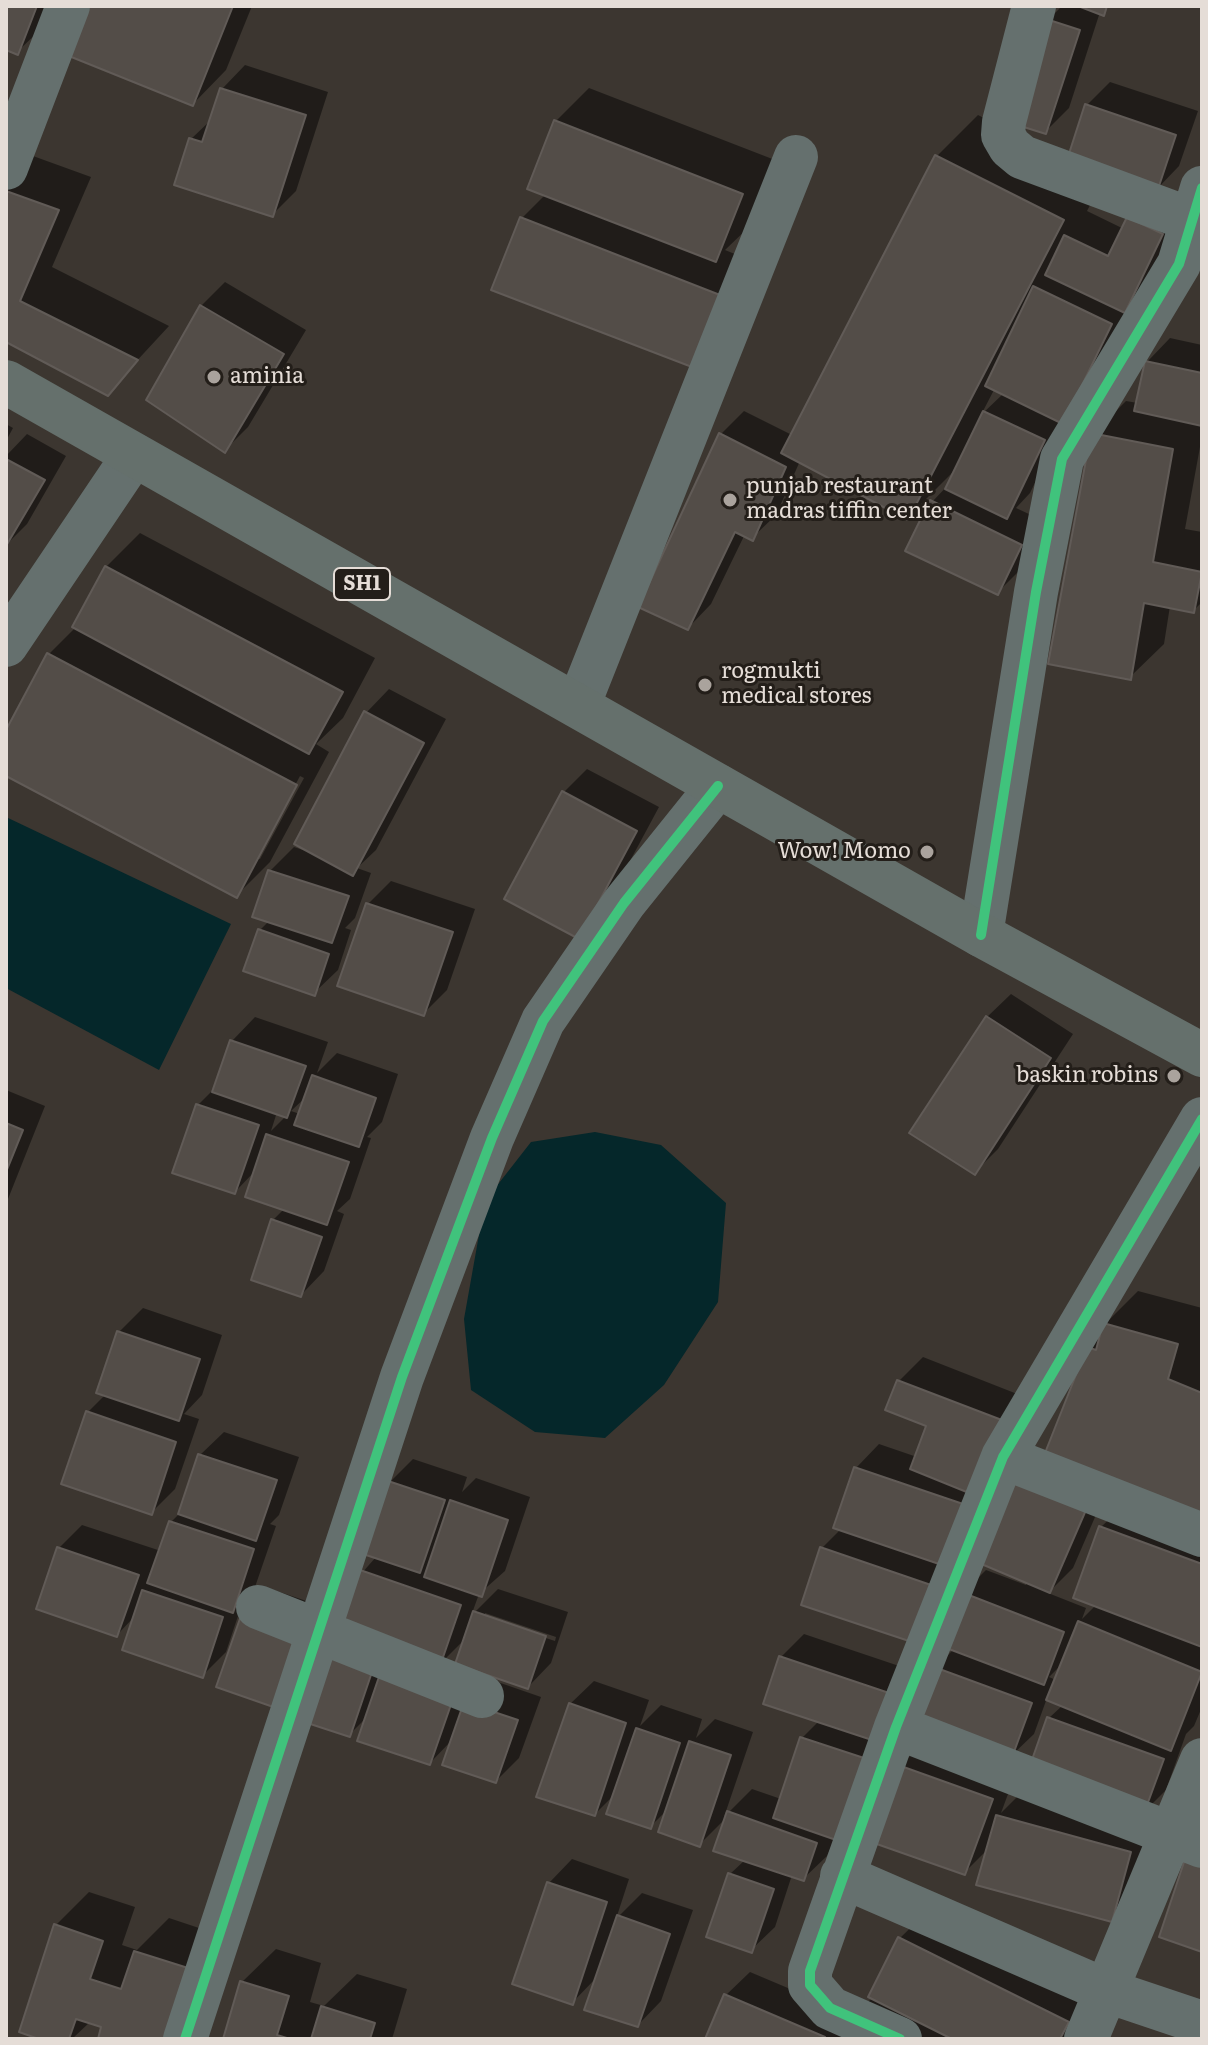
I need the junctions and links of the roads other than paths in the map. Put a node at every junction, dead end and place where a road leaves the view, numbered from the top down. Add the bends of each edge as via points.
1 (68, 6) edge
2 (1034, 6) edge
3 (796, 157) dead end
4 (6, 168) edge
5 (1197, 204) edge
6 (1190, 267) edge
7 (6, 382) edge
8 (134, 455) junction
9 (6, 645) edge
10 (578, 706) junction
11 (718, 786) junction
12 (981, 935) junction
13 (1202, 1055) edge
14 (1202, 1119) edge
15 (1003, 1457) junction
16 (1202, 1535) edge
17 (258, 1607) dead end
18 (319, 1629) junction
19 (482, 1696) dead end
20 (896, 1727) junction
21 (1202, 1760) edge
22 (1186, 1841) edge
23 (842, 1876) junction
24 (1107, 1991) junction
25 (1202, 2023) edge
26 (185, 2039) edge
27 (900, 2039) edge
28 (1086, 2039) edge

1 - 4 street
2 - 5 street via 1004,122 1003,135 1010,147 1022,157
3 - 10 street
5 - 6 street
6 - 12 street via 1062,459
7 - 8 main road, SH1
8 - 9 street
8 - 10 main road, SH1
10 - 11 main road, SH1
11 - 12 main road, SH1
11 - 18 street via 624,903 543,1021 492,1138 402,1377
12 - 13 main road, SH1
14 - 15 street
15 - 16 street
15 - 20 street
17 - 18 street
18 - 19 street
18 - 26 street
20 - 22 street
20 - 23 street
21 - 22 street
22 - 24 street
23 - 24 street
23 - 27 street via 810,1985 830,2008
24 - 25 street
24 - 28 street

